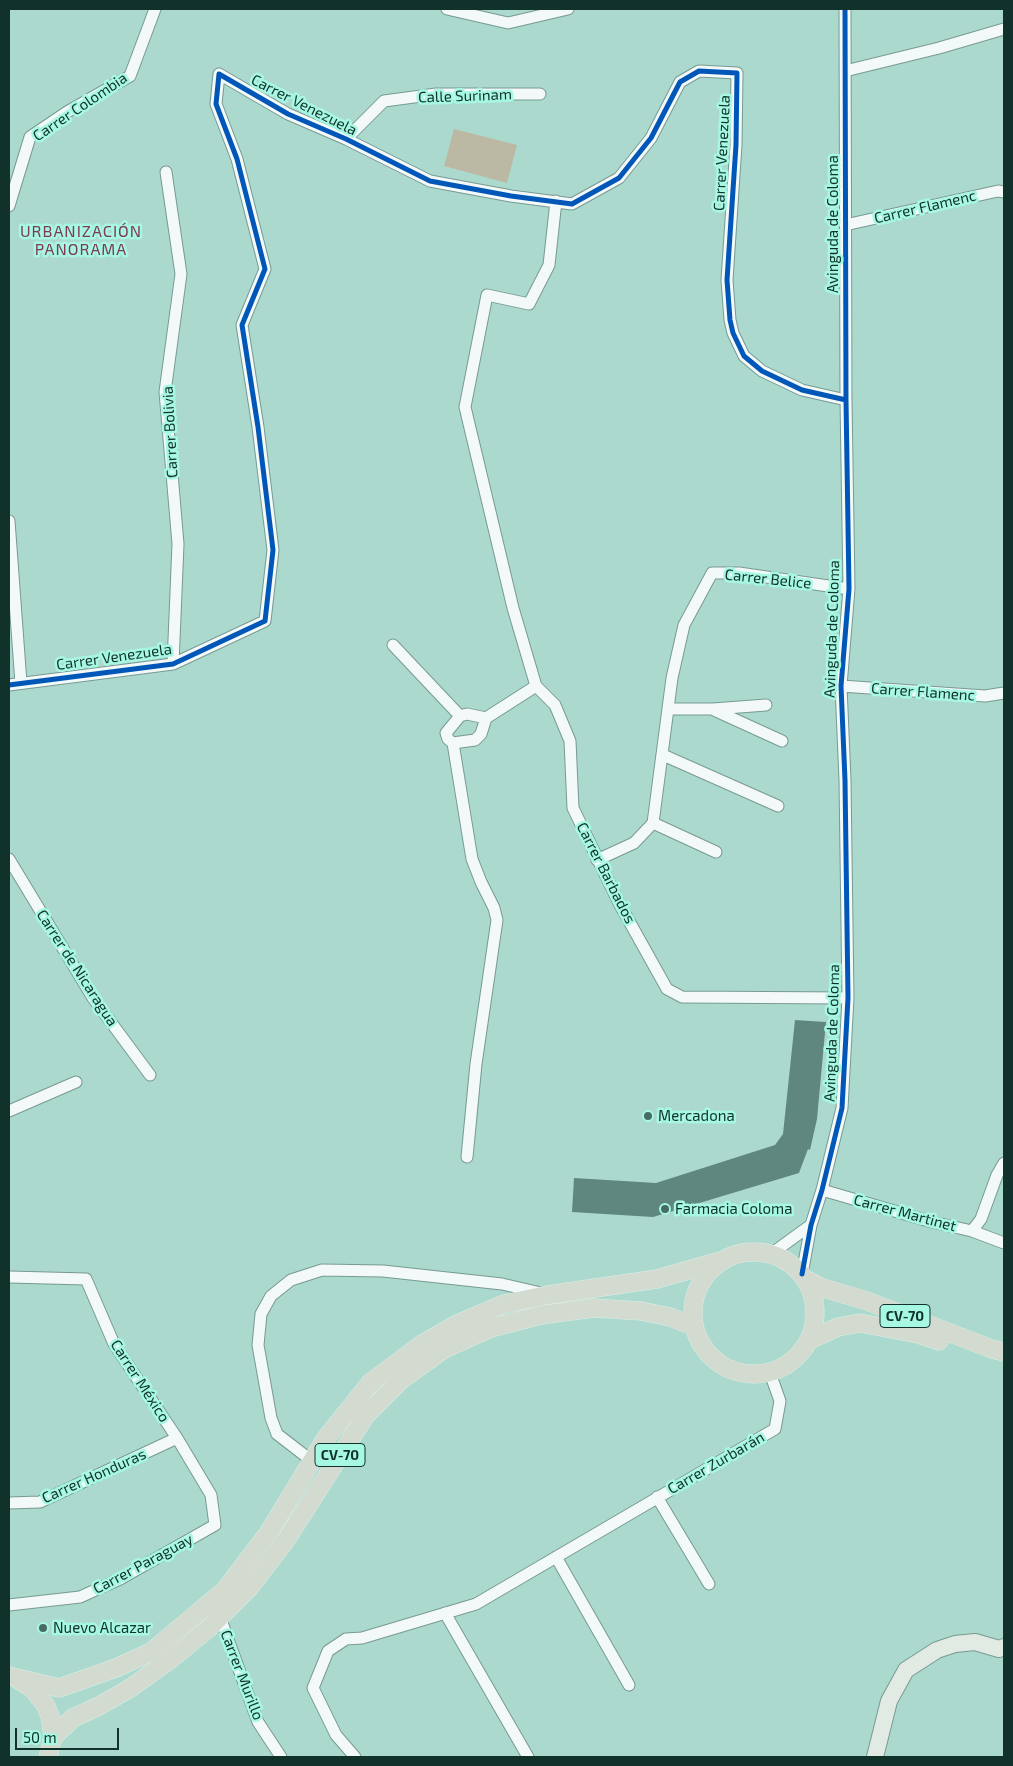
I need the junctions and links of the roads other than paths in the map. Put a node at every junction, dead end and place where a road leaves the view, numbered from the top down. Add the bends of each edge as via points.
1 (155, 9) edge
2 (447, 9) edge
3 (568, 9) edge
4 (845, 9) edge
5 (1004, 29) edge
6 (845, 71) junction
7 (540, 94) dead end
8 (346, 139) junction
9 (166, 172) dead end
10 (1004, 192) edge
11 (556, 202) junction
12 (9, 206) edge
13 (845, 225) junction
14 (846, 400) junction
15 (9, 521) edge
16 (848, 589) junction
17 (393, 645) dead end
18 (173, 664) junction
19 (21, 683) junction
20 (9, 685) edge
21 (536, 686) junction
22 (840, 686) junction
23 (1004, 693) edge
24 (766, 705) dead end
25 (668, 709) junction
26 (713, 710) junction
27 (460, 716) junction
28 (486, 718) junction
29 (782, 741) dead end
30 (453, 743) junction
31 (663, 754) junction
32 (778, 806) dead end
33 (653, 823) junction
34 (716, 852) dead end
35 (9, 859) edge
36 (597, 860) junction
37 (848, 998) junction
38 (150, 1075) dead end
39 (76, 1082) dead end
40 (9, 1111) edge
41 (467, 1157) dead end
42 (1004, 1162) edge
43 (822, 1190) junction
44 (811, 1225) junction
45 (972, 1231) junction
46 (1004, 1243) edge
47 (770, 1254) junction
48 (720, 1261) junction
49 (9, 1277) edge
50 (803, 1277) junction
51 (547, 1295) junction
52 (693, 1326) junction
53 (809, 1340) junction
54 (1004, 1352) edge
55 (1004, 1364) edge
56 (770, 1373) junction
57 (177, 1438) junction
58 (312, 1461) junction
59 (657, 1498) junction
60 (9, 1502) edge
61 (215, 1524) joint
62 (556, 1557) junction
63 (709, 1584) dead end
64 (9, 1605) edge
65 (445, 1613) junction
66 (220, 1617) junction
67 (1004, 1647) edge
68 (11, 1676) edge
69 (629, 1685) dead end
70 (53, 1737) junction
71 (48, 1757) edge
72 (281, 1757) edge
73 (355, 1757) edge
74 (528, 1757) edge
75 (875, 1757) edge

1 - 12 street, Carrer Colombia via 130,76 30,137
2 - 3 street via 508,22
4 - 6 street, Avinguda de Coloma
5 - 6 street
6 - 13 street, Avinguda de Coloma
7 - 8 street, Calle Surinam via 436,94 384,101
8 - 11 street, Carrer Venezuela via 430,182
8 - 18 street, Carrer Venezuela via 288,114 219,74 216,104 237,159 265,269 242,325 273,550 266,621
9 - 18 street, Carrer Bolivia via 181,274 165,392 178,544
10 - 13 street, Carrer Flamenc via 998,190
11 - 14 street, Carrer Venezuela via 572,204 619,178 650,138 680,82 699,71 737,73 736,146 727,280 733,333 744,356 762,371 802,390
11 - 21 street via 549,265 528,304 487,295 465,407 513,608
13 - 14 street, Avinguda de Coloma
14 - 16 street, Avinguda de Coloma
15 - 19 street
16 - 22 street, Avinguda de Coloma
16 - 25 street, Carrer Belice via 739,573 712,573 684,625
17 - 27 street
18 - 19 street, Carrer Venezuela
19 - 20 street, Carrer Venezuela
21 - 28 street
21 - 36 street, Carrer Barbados via 555,705 570,741 573,808
22 - 23 street, Carrer Flamenc via 985,696
22 - 37 street, Avinguda de Coloma via 845,780
24 - 26 street
25 - 26 street
25 - 31 street, Carrer Belice
26 - 29 street
27 - 28 street via 467,714
27 - 30 street via 446,733
28 - 30 street via 481,734 475,740
30 - 41 street via 472,859 497,920 476,1064
31 - 32 street
31 - 33 street, Carrer Belice
33 - 34 street
33 - 36 street via 634,843
35 - 38 street, Carrer de Nicaragua via 93,998
36 - 37 street, Carrer Barbados via 667,989 674,994 682,997
37 - 43 street, Avinguda de Coloma via 842,1108
39 - 40 street
42 - 45 street, Carrer Martinet via 981,1219
43 - 44 street, Avinguda de Coloma
43 - 45 street, Carrer Martinet
44 - 47 street
44 - 50 street, Avinguda de Coloma
45 - 46 street
47 - 48 main road, CV-70 via 753,1251
47 - 50 main road, CV-70 via 783,1259
48 - 51 main road, CV-70 via 657,1279
48 - 52 main road, CV-70 via 706,1273 696,1289 692,1307
49 - 57 street, Carrer México via 86,1279 114,1344
50 - 53 main road, CV-70 via 814,1298 815,1319
50 - 54 main road, CV-70 via 820,1287
51 - 58 main road, CV-70 via 504,1304 457,1324 422,1344 371,1382 326,1438
51 - 58 street via 502,1284 384,1271 322,1270 291,1280 271,1296 261,1314 258,1345 271,1418 277,1434
52 - 56 main road, CV-70 via 713,1360 730,1370 750,1375
52 - 66 main road, CV-70 via 642,1311 594,1308 542,1315 490,1328 444,1349 401,1380 366,1415 286,1540 250,1587
53 - 55 main road, CV-70 via 838,1327 860,1323 918,1334
53 - 56 main road, CV-70 via 800,1354 786,1366
56 - 59 street, Carrer Zurbarán via 780,1401 775,1429
57 - 60 street, Carrer Honduras via 40,1502
57 - 61 street, Carrer México via 211,1495
58 - 68 main road, CV-70 via 269,1532 225,1590 151,1652 59,1688
59 - 62 street, Carrer Zurbarán
59 - 63 street, Carrer Zurbarán
61 - 64 street, Carrer Paraguay via 120,1579 80,1597
62 - 65 street, Carrer Zurbarán via 476,1604
62 - 69 street
65 - 73 street, Carrer Zurbarán via 362,1638 346,1639 328,1651 313,1688 336,1735
65 - 74 street
66 - 70 main road, CV-70 via 164,1664 129,1689 73,1718
66 - 72 street, Carrer Murillo via 258,1722
67 - 75 street via 999,1649 975,1642 955,1644 937,1650 906,1670 889,1701
68 - 70 main road, CV-70 via 32,1688 46,1706
70 - 71 main road, CV-70

